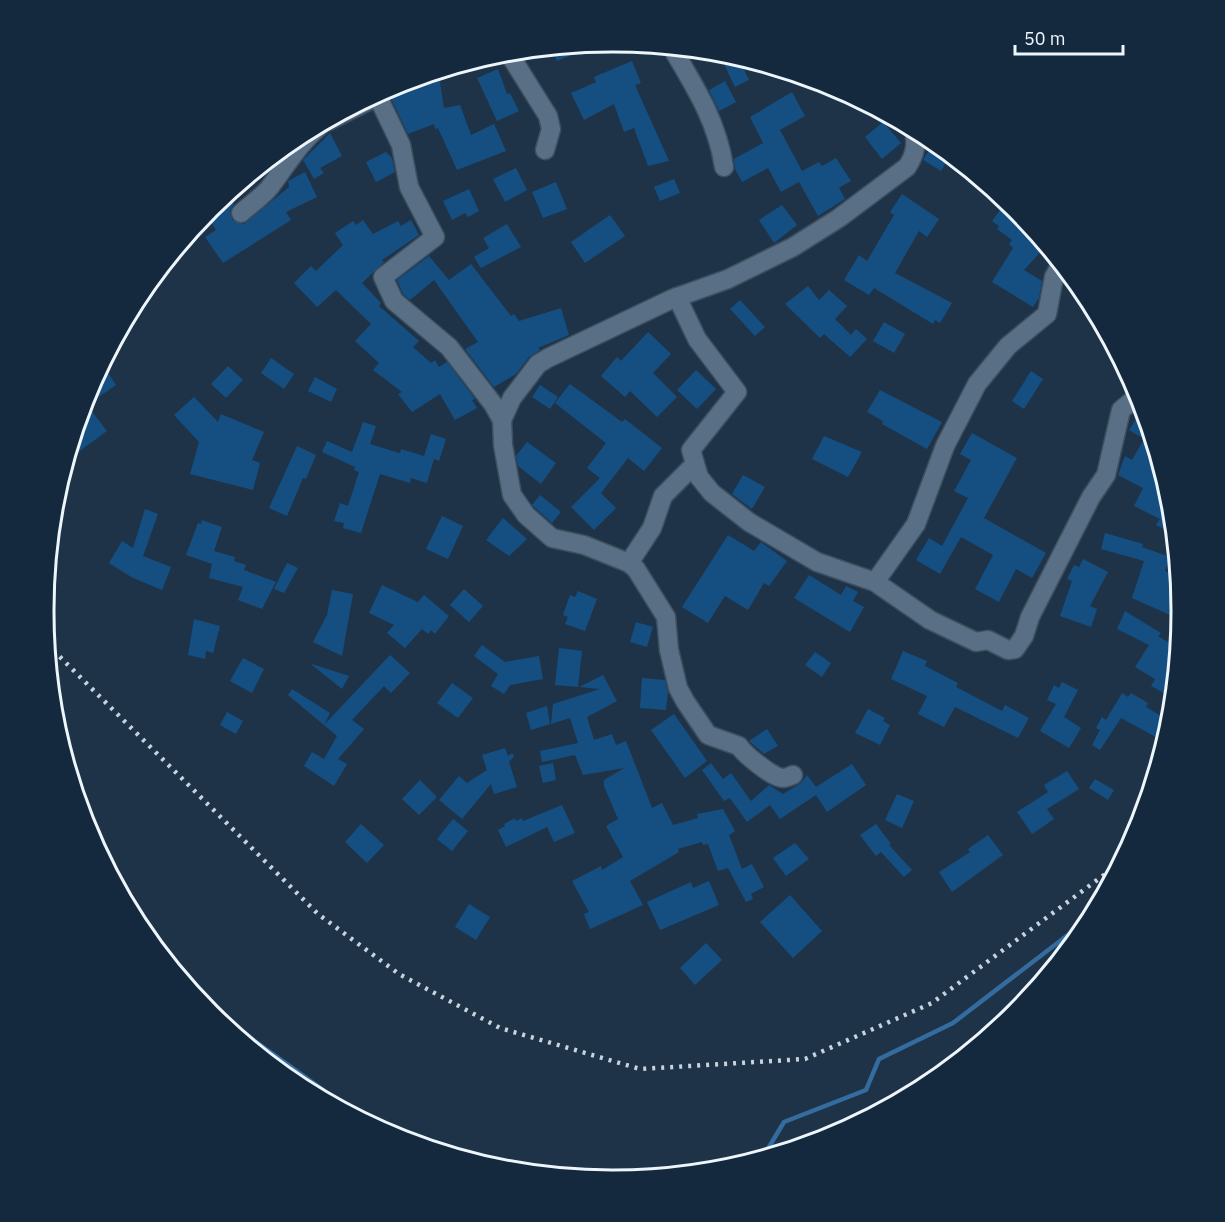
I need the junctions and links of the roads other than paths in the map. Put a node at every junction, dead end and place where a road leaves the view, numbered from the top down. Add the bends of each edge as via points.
1 (677, 56) edge
2 (514, 61) edge
3 (382, 103) edge
4 (916, 142) edge
5 (546, 150) dead end
6 (290, 156) edge
7 (724, 167) dead end
8 (241, 213) dead end
9 (1056, 272) edge
10 (677, 297) junction
11 (512, 398) junction
12 (1130, 402) edge
13 (493, 404) junction
14 (502, 420) junction
15 (695, 464) junction
16 (629, 562) junction
17 (875, 582) junction
18 (793, 775) dead end

1 - 7 street via 720,139
2 - 5 street via 548,116 551,129
3 - 13 street via 401,145 409,187 435,237 383,277 394,301 449,347
4 - 10 street via 907,167 839,218 793,247 728,279
6 - 8 street via 269,189
9 - 17 street via 1047,314 1008,346 977,384 945,446 916,524
10 - 11 street via 538,364
10 - 15 street via 697,339 737,392 691,450
11 - 13 street
11 - 14 street
12 - 17 street via 1121,410 1106,475 1091,497 1015,649 1008,650 988,640 976,642 930,621
13 - 14 street
14 - 16 street via 512,495 526,515 552,538
15 - 16 street via 663,496 652,528
15 - 17 street via 711,493 749,522 817,562
16 - 18 street via 666,617 678,688 700,727 708,735 739,746 768,772 782,778

